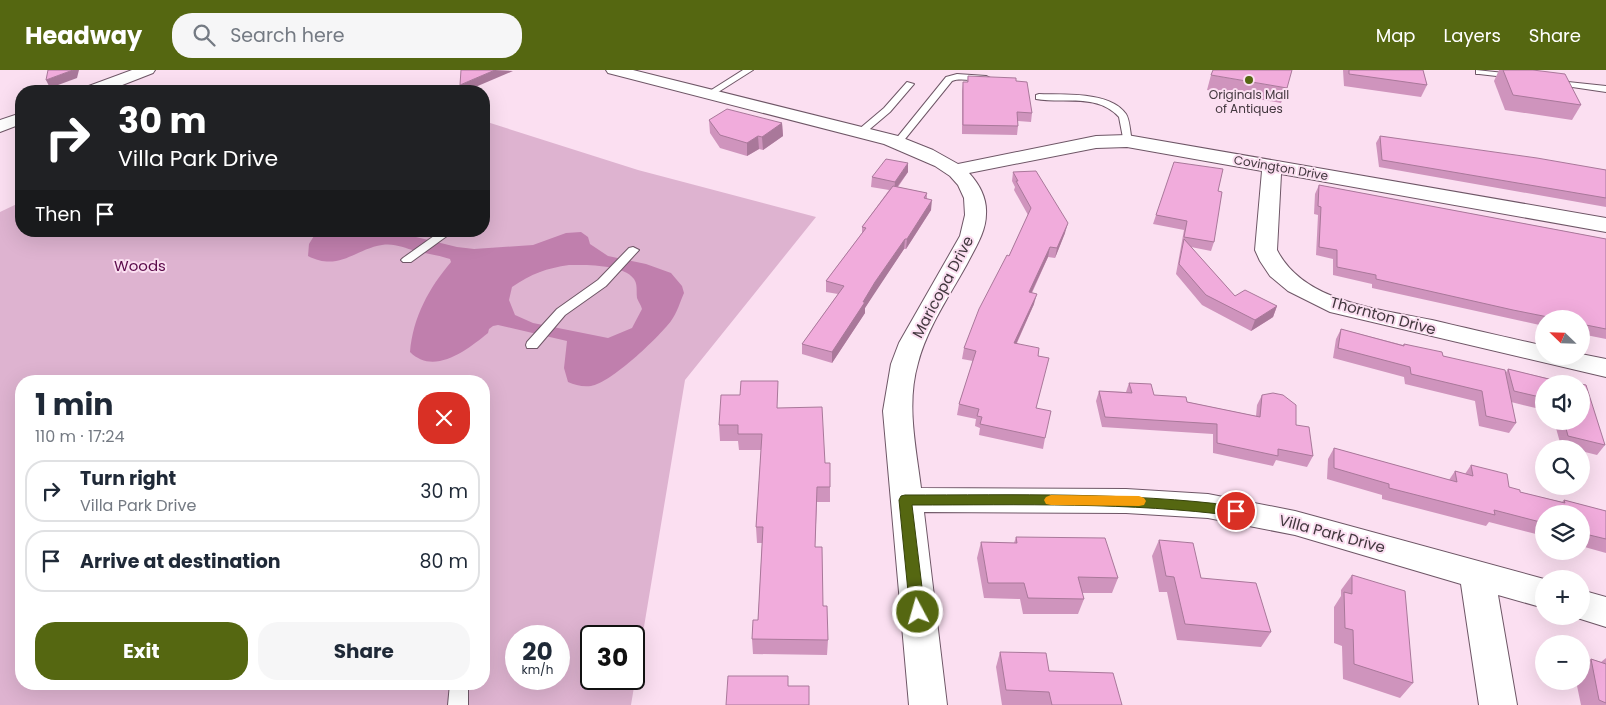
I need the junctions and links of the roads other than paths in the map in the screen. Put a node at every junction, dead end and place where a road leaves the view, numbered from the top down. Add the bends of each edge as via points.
1 (147, 70) edge
2 (614, 70) edge
3 (750, 70) edge
4 (1480, 72) dead end
5 (1518, 77) edge
6 (998, 78) edge
7 (1548, 81) edge
8 (910, 84) dead end
9 (108, 85) edge
10 (1606, 89) edge
11 (709, 94) junction
12 (1039, 97) dead end
13 (15, 121) edge
14 (0, 127) edge
15 (861, 132) junction
16 (898, 142) junction
17 (1127, 142) junction
18 (1272, 166) junction
19 (956, 170) junction
20 (1606, 226) edge
21 (440, 237) edge
22 (633, 250) dead end
23 (407, 260) dead end
24 (532, 346) dead end
25 (1535, 352) edge
26 (1590, 364) edge
27 (1606, 368) edge
28 (905, 500) junction
29 (1477, 575) junction
30 (1535, 591) edge
31 (1590, 608) edge
32 (1606, 612) edge
33 (459, 690) edge
34 (458, 705) edge
35 (928, 705) edge
36 (1498, 705) edge

1 - 9 street
2 - 11 street, Maricopa Drive
3 - 11 lane
4 - 5 lane
6 - 16 lane via 957,76 949,79
7 - 10 lane
8 - 15 lane via 879,120
11 - 15 street, Maricopa Drive
12 - 17 lane via 1093,99 1112,107 1123,116
13 - 14 street
15 - 16 street, Maricopa Drive
16 - 19 street, Maricopa Drive
17 - 18 street, Covington Drive
17 - 19 street, Covington Drive via 1096,142
18 - 20 street, Covington Drive
18 - 25 street, Thornton Drive via 1266,250 1277,271 1293,284 1314,297 1348,310
19 - 28 street, Maricopa Drive via 972,190 977,204 977,220 904,364 897,411
21 - 23 lane
22 - 24 lane via 602,283 561,312
26 - 27 street
28 - 29 street, Villa Park Drive via 1126,501 1208,506 1295,522
28 - 35 street, Maricopa Drive
29 - 30 street, Villa Park Drive
29 - 36 street
31 - 32 street
33 - 34 lane

